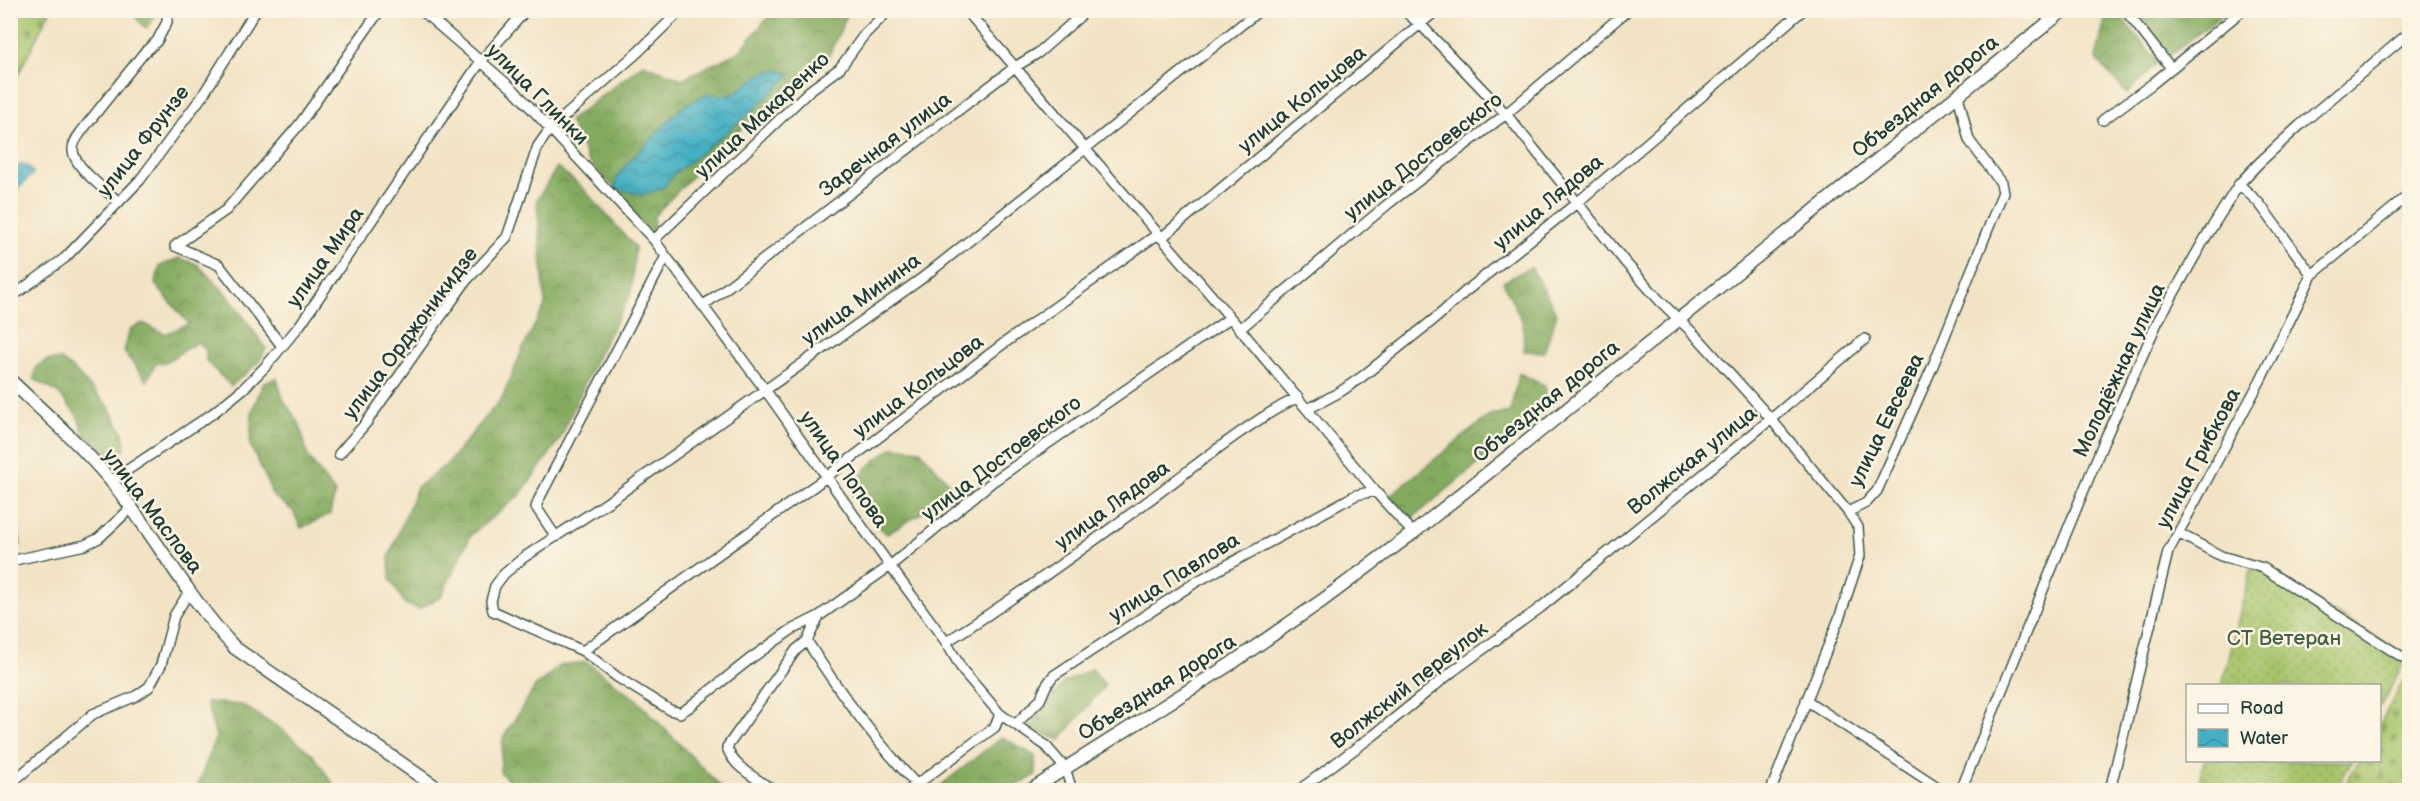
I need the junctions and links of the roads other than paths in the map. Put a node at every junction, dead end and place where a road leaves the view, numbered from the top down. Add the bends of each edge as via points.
1 (168, 10) edge
2 (256, 10) edge
3 (380, 10) edge
4 (420, 10) edge
5 (526, 10) edge
6 (681, 10) edge
7 (889, 10) edge
8 (966, 10) edge
9 (1087, 10) edge
10 (1260, 10) edge
11 (1403, 10) edge
12 (1437, 10) edge
13 (1628, 10) edge
14 (1803, 10) edge
15 (2064, 10) edge
16 (2125, 10) edge
17 (2244, 10) edge
18 (1421, 25) junction
19 (2409, 32) edge
20 (481, 61) junction
21 (1015, 67) junction
22 (2171, 68) junction
23 (1958, 95) junction
24 (1506, 114) junction
25 (2103, 120) dead end
26 (550, 129) junction
27 (1087, 149) junction
28 (600, 183) joint
29 (2239, 184) junction
30 (2409, 194) edge
31 (119, 202) junction
32 (1578, 202) junction
33 (1160, 236) junction
34 (654, 240) junction
35 (666, 256) junction
36 (2312, 275) junction
37 (10, 298) edge
38 (704, 304) junction
39 (1230, 318) junction
40 (1678, 319) junction
41 (1240, 329) junction
42 (1865, 339) dead end
43 (282, 346) junction
44 (10, 380) edge
45 (766, 391) junction
46 (1298, 397) junction
47 (1308, 409) junction
48 (1771, 419) junction
49 (339, 454) dead end
50 (827, 477) junction
51 (111, 481) junction
52 (1375, 491) junction
53 (131, 508) junction
54 (1848, 512) junction
55 (1413, 533) junction
56 (2178, 533) junction
57 (556, 537) junction
58 (10, 561) edge
59 (890, 566) junction
60 (189, 592) junction
61 (1540, 608) joint
62 (819, 616) junction
63 (807, 641) junction
64 (946, 642) junction
65 (583, 651) junction
66 (2403, 657) dead end
67 (1806, 700) junction
68 (1000, 714) junction
69 (1016, 724) junction
70 (1065, 768) junction
71 (10, 784) edge
72 (912, 787) edge
73 (440, 790) edge
74 (773, 790) edge
75 (1031, 790) edge
76 (1072, 790) edge
77 (1299, 790) edge
78 (1771, 790) edge
79 (1942, 790) edge
80 (1961, 790) edge
81 (2110, 790) edge

1 - 31 street via 167,22 157,41 80,134 73,149 75,159 85,171
2 - 31 street, улица Фрунзе via 203,95
3 - 43 street via 299,125 226,210 176,246 219,265
4 - 20 street, улица Глинки
5 - 20 street, улица Мира
6 - 26 street, улица Орджоникидзе
7 - 34 street, улица Макаренко via 840,68 809,91
8 - 21 street
9 - 21 street, Заречная улица via 1038,53
10 - 27 street, улица Минина
11 - 18 street
12 - 18 street, улица Кольцова
13 - 24 street, улица Достоевского
14 - 32 street, улица Лядова
15 - 23 main road, Объездная дорога
16 - 22 street
17 - 22 street
18 - 24 street
18 - 33 street, улица Кольцова
19 - 29 street, Молодёжная улица via 2299,126
20 - 26 street, улица Глинки
20 - 43 street, улица Мира
21 - 27 street
21 - 38 street, Заречная улица
22 - 25 street
23 - 40 main road, Объездная дорога
23 - 54 street, улица Евсеева via 1969,140 2001,183 2003,192 1877,491 1866,503
24 - 32 street
24 - 41 street, улица Достоевского via 1388,204
26 - 28 street, улица Глинки
26 - 49 street, улица Орджоникидзе via 538,147 507,237 466,281 366,423
27 - 33 street
27 - 45 street, улица Минина via 921,279
28 - 34 street, улица Попова
29 - 36 street via 2259,202
29 - 80 street, Молодёжная улица via 2158,321 2104,441
30 - 36 street, улица Грибкова
31 - 37 street, улица Фрунзе via 65,258
32 - 40 street via 1625,262
32 - 47 street, улица Лядова via 1363,376
33 - 39 street
33 - 50 street, улица Кольцова via 1003,344
34 - 35 street, улица Попова
35 - 38 street, улица Попова
35 - 57 street via 539,499 536,507
36 - 56 street, улица Грибкова
38 - 45 street, улица Попова
39 - 41 street
39 - 59 street, улица Достоевского via 992,482
40 - 48 street
40 - 55 main road, Объездная дорога
41 - 46 street
42 - 48 street, Волжская улица
43 - 51 street, улица Мира via 243,389 212,414
44 - 51 main road, улица Маслова
45 - 50 street, улица Попова
45 - 57 street, улица Минина
46 - 47 street
46 - 64 street, улица Лядова via 1258,420 1072,558
47 - 52 street
48 - 54 street
48 - 61 street, Волжская улица
50 - 59 street, улица Попова
50 - 65 street, улица Кольцова
51 - 53 main road, улица Маслова
52 - 55 street
52 - 69 street, улица Павлова via 1356,495 1196,582 1053,676 1040,700
53 - 58 street via 99,538
53 - 60 main road, улица Маслова
54 - 67 street, улица Евсеева via 1858,527 1860,556
55 - 70 main road, Объездная дорога via 1232,663
56 - 66 street via 2221,556 2263,568
56 - 81 street, улица Грибкова via 2168,552
57 - 65 street, улица Минина via 504,574 495,586 493,611
59 - 62 street, улица Достоевского
59 - 64 street, улица Попова
60 - 71 street via 174,616 161,665 149,687 93,714
60 - 73 main road, улица Маслова via 235,648
61 - 77 street, Волжский переулок
62 - 63 street
62 - 65 street, улица Достоевского via 791,630 680,713
63 - 72 street
63 - 74 street via 796,650 728,747 736,763
64 - 68 street, улица Попова via 963,672
67 - 78 street, улица Евсеева
67 - 79 street
68 - 69 street, улица Попова
68 - 72 street via 995,726
69 - 70 street, улица Попова via 1045,745
70 - 75 main road, Объездная дорога
70 - 76 street

